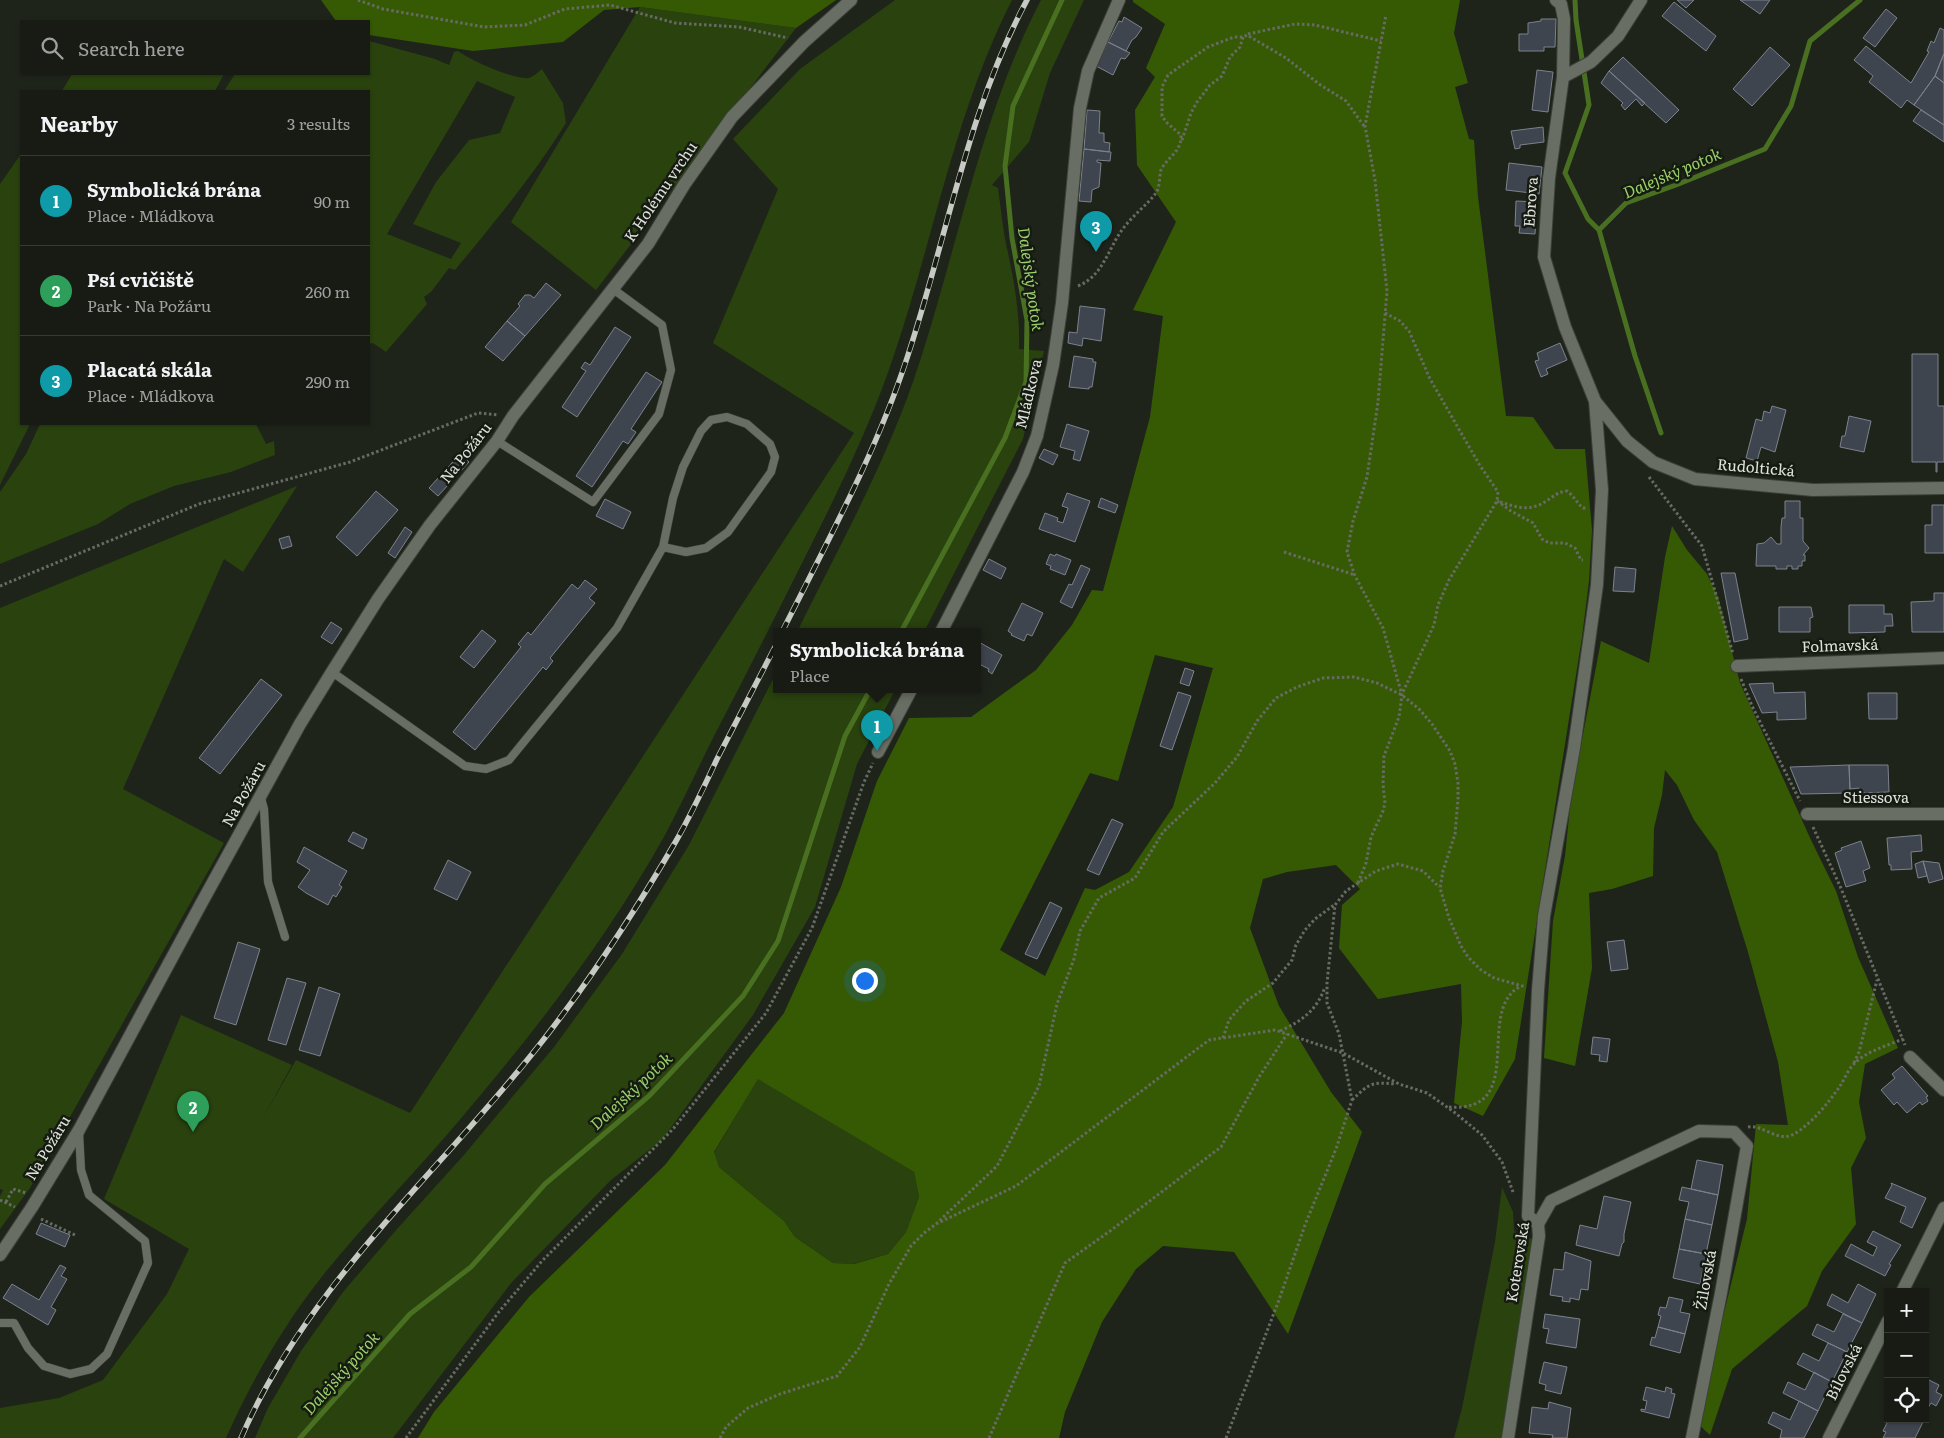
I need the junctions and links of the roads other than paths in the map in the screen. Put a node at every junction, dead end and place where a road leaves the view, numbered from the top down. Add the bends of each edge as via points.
1 (851, 0) edge
2 (1119, 0) edge
3 (1556, 0) edge
4 (1638, 1) edge
5 (1568, 74) junction
6 (613, 288) junction
7 (1595, 401) junction
8 (514, 416) joint
9 (497, 441) junction
10 (1944, 488) edge
11 (663, 547) junction
12 (943, 628) edge
13 (1944, 658) edge
14 (1736, 666) road end
15 (332, 672) junction
16 (909, 693) edge
17 (878, 752) road end
18 (260, 798) junction
19 (1807, 814) road end
20 (1944, 814) edge
21 (285, 938) dead end
22 (1910, 1057) road end
23 (1944, 1090) edge
24 (78, 1130) junction
25 (1736, 1134) joint
26 (1944, 1208) edge
27 (1533, 1220) junction
28 (0, 1255) edge
29 (1904, 1288) edge
30 (0, 1323) edge
31 (1884, 1328) edge
32 (1508, 1438) edge
33 (1692, 1438) edge
34 (1829, 1438) edge

1 - 6 street, K Holému vrchu via 804,42 732,117 684,185 648,244
2 - 12 street, Mládkova via 1088,71 1080,108 1064,290 1053,365 1037,436
3 - 5 street, Ebrova via 1561,4 1564,19
4 - 5 street via 1618,36 1591,62
5 - 7 street, Ebrova via 1549,178 1544,257 1565,327
6 - 8 street, K Holému vrchu
6 - 9 lane via 662,325 671,370 659,414 593,502
7 - 10 street, Rudoltická via 1628,441 1653,462 1695,479 1813,490
7 - 27 street via 1602,490 1598,565 1574,748 1544,916 1538,990
8 - 9 street, Na Požáru
9 - 15 street, Na Požáru via 430,525
11 - 11 lane via 683,466 701,431 711,420 727,417 747,424 770,444 775,457 771,472 728,532 706,548 686,552
11 - 15 lane via 617,628 508,760 486,770 466,766
13 - 14 street, Folmavská
15 - 18 street, Na Požáru
16 - 17 street
18 - 21 lane via 264,809 268,882
18 - 24 street, Na Požáru
19 - 20 street, Stiessova
22 - 23 street
24 - 28 street, Na Požáru, bridge
24 - 30 lane via 81,1170 89,1195 145,1241 148,1263 106,1354 92,1369 70,1374 44,1366 28,1348 14,1323
25 - 27 street, Koterovská via 1699,1131 1550,1201
25 - 33 street, Žilovská via 1747,1146
26 - 29 street
27 - 32 street, Koterovská via 1539,1236
31 - 34 street, Bílovská

